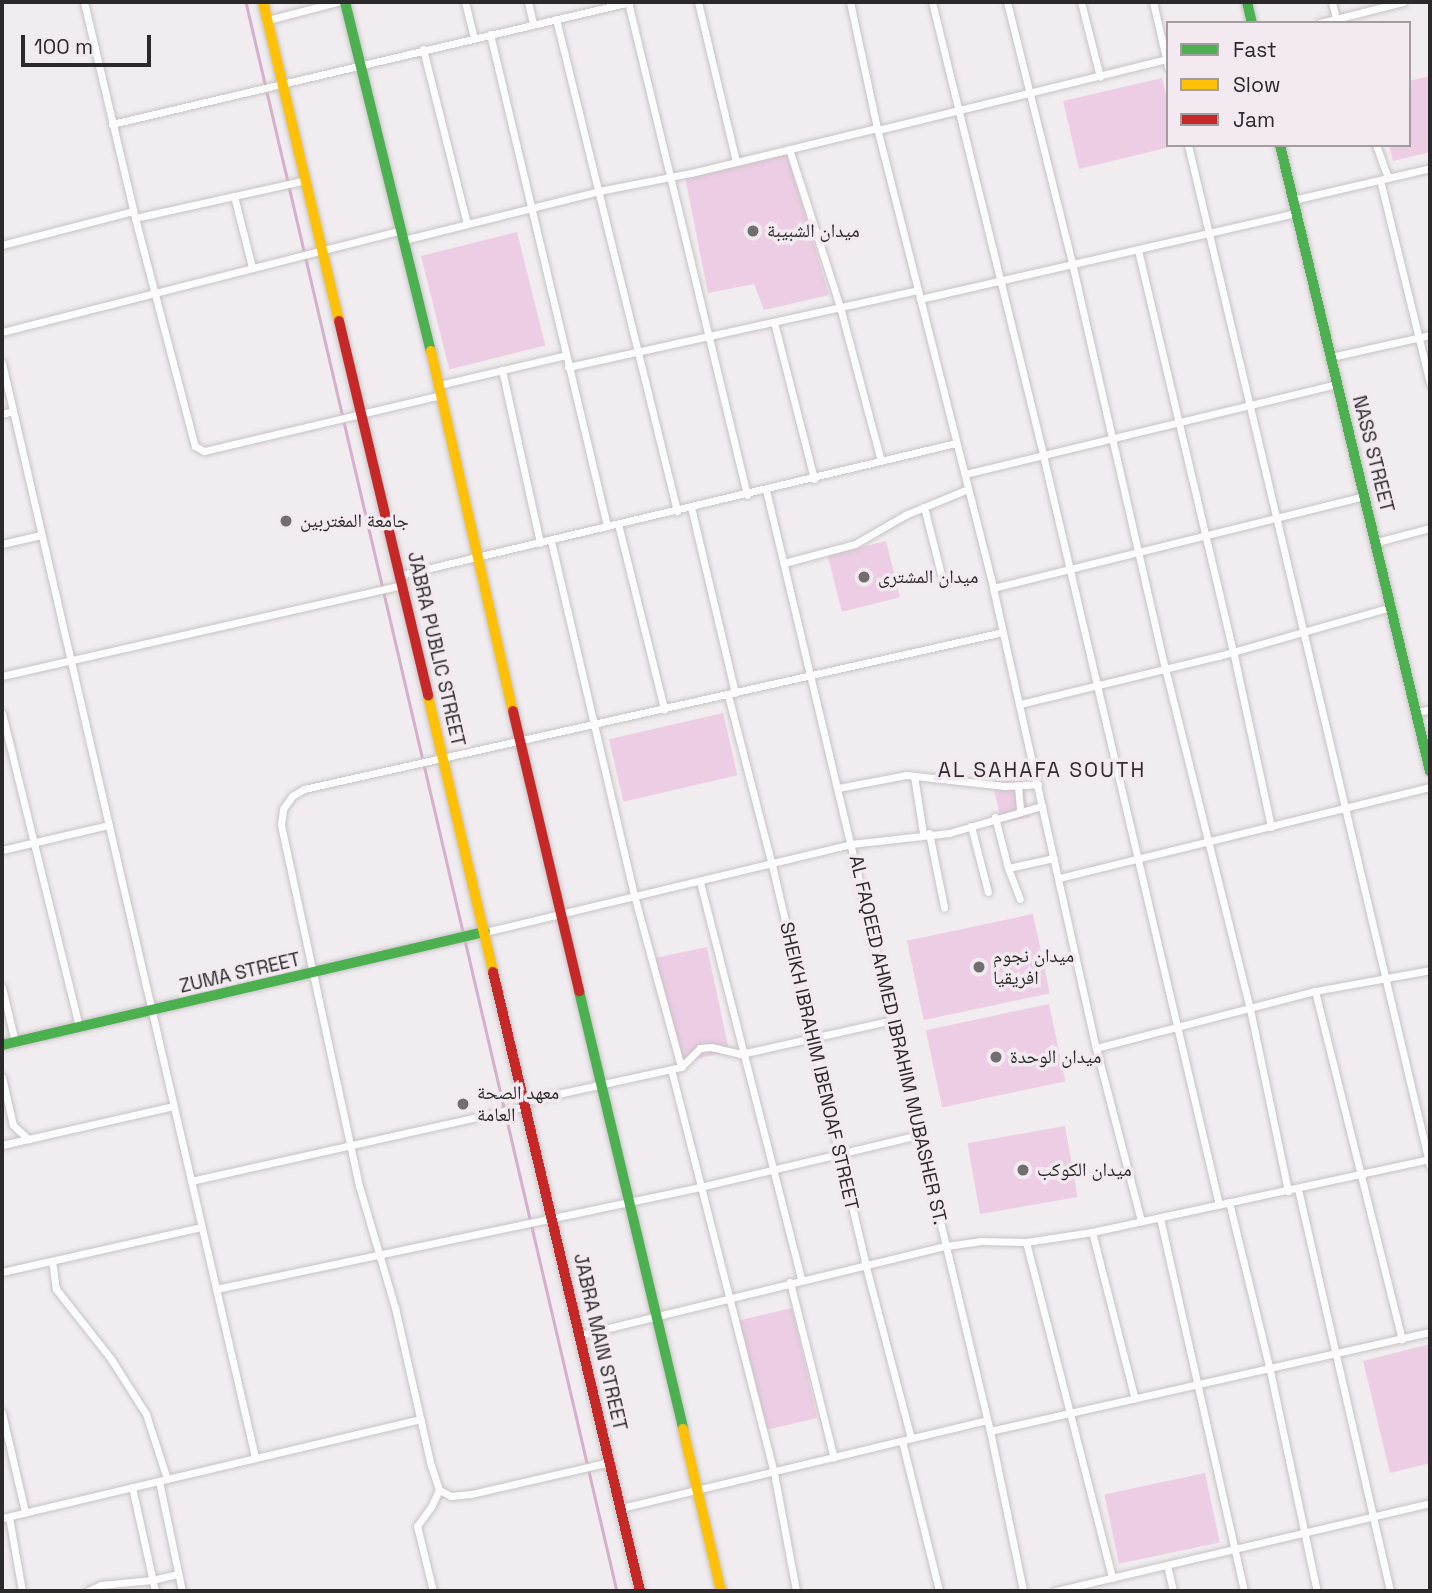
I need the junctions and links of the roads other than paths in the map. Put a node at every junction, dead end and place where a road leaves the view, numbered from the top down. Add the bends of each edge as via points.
1 (84, 2) edge
2 (263, 2) edge
3 (337, 2) edge
4 (345, 2) edge
5 (465, 2) edge
6 (528, 2) edge
7 (629, 2) edge
8 (698, 2) edge
9 (850, 2) edge
10 (932, 2) edge
11 (1007, 2) edge
12 (1081, 2) edge
13 (1153, 2) edge
14 (1247, 2) edge
15 (1332, 2) edge
16 (1403, 2) edge
17 (556, 19) junction
18 (268, 20) junction
19 (1341, 20) edge
20 (1252, 21) edge
21 (533, 24) junction
22 (490, 34) junction
23 (474, 37) junction
24 (423, 49) junction
25 (1166, 58) edge
26 (1166, 62) edge
27 (359, 64) junction
28 (1100, 77) junction
29 (283, 82) junction
30 (1030, 93) junction
31 (958, 110) junction
32 (112, 124) junction
33 (877, 129) junction
34 (1189, 147) edge
35 (1280, 147) edge
36 (1376, 147) edge
37 (789, 149) junction
38 (736, 162) junction
39 (1430, 168) edge
40 (670, 174) junction
41 (1384, 179) junction
42 (306, 180) junction
43 (599, 191) junction
44 (234, 196) junction
45 (1293, 200) junction
46 (530, 209) junction
47 (1296, 213) junction
48 (134, 214) junction
49 (467, 224) junction
50 (1210, 232) junction
51 (403, 235) junction
52 (2, 245) edge
53 (323, 250) junction
54 (1138, 250) junction
55 (1072, 262) junction
56 (252, 267) junction
57 (1000, 279) junction
58 (918, 290) junction
59 (154, 292) junction
60 (920, 299) junction
61 (840, 307) junction
62 (774, 322) junction
63 (2, 331) edge
64 (1430, 335) edge
65 (708, 336) junction
66 (1419, 338) junction
67 (638, 352) junction
68 (566, 355) junction
69 (1331, 357) junction
70 (2, 363) edge
71 (568, 367) junction
72 (502, 370) junction
73 (1338, 384) junction
74 (1430, 384) edge
75 (440, 390) junction
76 (1249, 406) junction
77 (13, 411) junction
78 (2, 414) edge
79 (362, 414) junction
80 (1179, 422) junction
81 (1111, 439) junction
82 (956, 443) junction
83 (1043, 455) junction
84 (881, 461) junction
85 (965, 474) junction
86 (814, 479) junction
87 (968, 489) junction
88 (766, 490) junction
89 (747, 495) junction
90 (1365, 496) junction
91 (923, 507) junction
92 (691, 508) junction
93 (677, 510) junction
94 (1276, 520) junction
95 (618, 524) junction
96 (607, 526) junction
97 (1430, 528) edge
98 (41, 535) junction
99 (1205, 538) junction
100 (551, 541) junction
101 (1377, 542) junction
102 (540, 543) junction
103 (2, 544) edge
104 (1138, 553) junction
105 (477, 558) junction
106 (784, 563) junction
107 (1070, 569) junction
108 (941, 575) dead end
109 (402, 580) junction
110 (993, 588) junction
111 (1391, 607) junction
112 (1304, 631) junction
113 (1003, 632) junction
114 (1233, 651) junction
115 (71, 661) junction
116 (1165, 668) junction
117 (812, 675) junction
118 (2, 676) edge
119 (1096, 686) junction
120 (732, 694) junction
121 (1020, 704) junction
122 (664, 709) junction
123 (1430, 709) edge
124 (2, 713) edge
125 (1415, 713) junction
126 (594, 724) junction
127 (520, 742) junction
128 (444, 759) junction
129 (1430, 771) edge
130 (914, 776) junction
131 (1038, 784) junction
132 (1018, 786) junction
133 (1430, 787) edge
134 (838, 788) junction
135 (1042, 806) junction
136 (1020, 810) junction
137 (1344, 810) junction
138 (995, 817) junction
139 (108, 825) junction
140 (971, 826) junction
141 (1271, 827) junction
142 (926, 833) junction
143 (33, 842) junction
144 (1209, 843) junction
145 (851, 844) junction
146 (2, 850) edge
147 (1054, 858) junction
148 (1137, 859) junction
149 (772, 865) junction
150 (1007, 868) junction
151 (1059, 878) junction
152 (700, 882) junction
153 (988, 892) dead end
154 (634, 895) junction
155 (1020, 899) dead end
156 (944, 907) dead end
157 (561, 914) junction
158 (485, 932) junction
159 (1430, 970) edge
160 (313, 974) junction
161 (1385, 979) junction
162 (2, 987) edge
163 (1315, 991) junction
164 (1250, 1009) junction
165 (151, 1010) junction
166 (893, 1020) junction
167 (79, 1027) junction
168 (1177, 1029) junction
169 (813, 1038) junction
170 (15, 1042) junction
171 (2, 1045) edge
172 (1096, 1048) junction
173 (741, 1054) junction
174 (681, 1067) junction
175 (671, 1069) junction
176 (2, 1077) edge
177 (601, 1084) junction
178 (527, 1103) junction
179 (173, 1106) junction
180 (919, 1135) junction
181 (28, 1139) junction
182 (350, 1143) junction
183 (2, 1145) edge
184 (840, 1153) junction
185 (1430, 1161) edge
186 (771, 1169) junction
187 (1361, 1175) junction
188 (191, 1181) junction
189 (700, 1186) junction
190 (1298, 1189) junction
191 (1288, 1191) junction
192 (629, 1201) junction
193 (1229, 1202) junction
194 (1219, 1205) junction
195 (553, 1216) junction
196 (1160, 1217) junction
197 (1141, 1221) junction
198 (201, 1227) junction
199 (1092, 1232) junction
200 (1026, 1242) junction
201 (946, 1245) junction
202 (380, 1254) junction
203 (51, 1261) junction
204 (865, 1263) junction
205 (2, 1272) edge
206 (801, 1279) junction
207 (790, 1282) junction
208 (216, 1289) junction
209 (729, 1298) junction
210 (657, 1316) junction
211 (1430, 1332) edge
212 (580, 1335) junction
213 (1402, 1339) junction
214 (1336, 1354) junction
215 (1269, 1366) junction
216 (1199, 1384) junction
217 (1135, 1399) junction
218 (2, 1413) edge
219 (1072, 1413) junction
220 (420, 1419) junction
221 (987, 1420) junction
222 (990, 1431) junction
223 (911, 1438) junction
224 (901, 1441) junction
225 (255, 1457) junction
226 (834, 1458) junction
227 (610, 1462) junction
228 (774, 1473) junction
229 (162, 1480) junction
230 (132, 1487) junction
231 (439, 1490) junction
232 (699, 1491) junction
233 (1430, 1503) edge
234 (621, 1508) junction
235 (25, 1513) junction
236 (6, 1517) edge
237 (1371, 1517) junction
238 (1303, 1533) junction
239 (1234, 1549) junction
240 (1167, 1565) junction
241 (177, 1574) junction
242 (1112, 1578) junction
243 (152, 1580) junction
244 (22, 1591) edge
245 (88, 1591) edge
246 (155, 1591) edge
247 (183, 1591) edge
248 (433, 1591) edge
249 (640, 1591) edge
250 (721, 1591) edge
251 (796, 1591) edge
252 (939, 1591) edge
253 (1023, 1591) edge
254 (1055, 1591) edge
255 (1173, 1591) edge
256 (1244, 1591) edge
257 (1317, 1591) edge
258 (1390, 1591) edge

1 - 32 street
2 - 18 street, JABRA PUBLIC STREET
3 - 18 street
4 - 27 street
5 - 23 street
6 - 21 street
7 - 17 street
7 - 40 street
8 - 38 street
9 - 33 street
10 - 31 street
11 - 30 street
12 - 28 street
13 - 25 street
14 - 20 street
15 - 19 street
16 - 19 street
17 - 21 street
17 - 43 street
18 - 29 street, JABRA PUBLIC STREET
21 - 22 street
22 - 23 street
22 - 46 street
23 - 24 street
24 - 27 street
24 - 49 street
26 - 28 street
27 - 29 street
27 - 51 street
28 - 30 street
29 - 32 street
29 - 42 street, JABRA PUBLIC STREET
30 - 31 street
30 - 55 street
31 - 33 street
31 - 57 street
32 - 48 street
33 - 37 street
33 - 58 street
34 - 50 street
35 - 45 street, NASS STREET
36 - 41 street
37 - 38 street
37 - 61 street
38 - 40 street
39 - 41 street
40 - 43 street
40 - 65 street
41 - 45 street
41 - 66 street
42 - 44 street
42 - 53 street, JABRA PUBLIC STREET
43 - 46 street
43 - 67 street
44 - 48 street
44 - 56 street
45 - 47 street, NASS STREET
46 - 49 street
46 - 68 street
47 - 50 street
47 - 69 street, NASS STREET
48 - 52 street
48 - 59 street
49 - 51 street
50 - 54 street
50 - 76 street
51 - 53 street
51 - 75 street
53 - 56 street
53 - 79 street, JABRA PUBLIC STREET
54 - 55 street
54 - 80 street
55 - 57 street
55 - 81 street
56 - 59 street
57 - 60 street
57 - 83 street
58 - 60 street
58 - 61 street
59 - 63 street
59 - 79 street via 199,451
60 - 82 street
61 - 62 street
61 - 84 street
62 - 65 street
62 - 86 street
64 - 66 street
65 - 67 street
65 - 89 street
66 - 69 street
66 - 74 street
67 - 71 street
67 - 93 street
68 - 71 street
68 - 72 street
69 - 73 street, NASS STREET
70 - 77 street
71 - 96 street
72 - 75 street
72 - 102 street
73 - 76 street
73 - 90 street, NASS STREET
75 - 79 street
75 - 105 street
76 - 80 street
76 - 94 street
77 - 78 street
77 - 98 street
79 - 109 street, JABRA PUBLIC STREET
80 - 81 street
80 - 99 street
81 - 83 street
81 - 104 street
82 - 84 street
82 - 85 street
83 - 85 street
83 - 107 street
84 - 86 street
85 - 87 street
86 - 88 street
87 - 91 street
87 - 110 street
88 - 89 street
88 - 106 street, AL FAQEED AHMED IBRAHIM MUBASHER ST.
89 - 92 street
90 - 94 street
90 - 101 street, NASS STREET
91 - 106 street via 855,544
91 - 108 street
92 - 93 street
92 - 120 street, SHEIKH IBRAHIM IBENOAF STREET
93 - 95 street
94 - 99 street
94 - 112 street
95 - 96 street
95 - 122 street
96 - 100 street
97 - 101 street
98 - 103 street
98 - 115 street
99 - 104 street
99 - 114 street
100 - 102 street
100 - 126 street
101 - 111 street, NASS STREET
102 - 105 street
104 - 107 street
104 - 116 street
105 - 109 street
105 - 127 street
106 - 117 street, AL FAQEED AHMED IBRAHIM MUBASHER ST.
107 - 110 street
107 - 119 street
109 - 115 street
109 - 128 street, JABRA PUBLIC STREET
110 - 113 street
111 - 112 street
111 - 125 street, NASS STREET
112 - 114 street
112 - 137 street
113 - 117 street
113 - 121 street
114 - 116 street
114 - 141 street
115 - 118 street
115 - 139 street
116 - 119 street
116 - 144 street
117 - 120 street
117 - 134 street, AL FAQEED AHMED IBRAHIM MUBASHER ST.
119 - 121 street
119 - 148 street
120 - 122 street
120 - 149 street, SHEIKH IBRAHIM IBENOAF STREET
121 - 131 street
122 - 126 street
123 - 125 street
124 - 143 street
125 - 129 street, NASS STREET
126 - 127 street
126 - 154 street
127 - 128 street
127 - 157 street
128 - 158 street, JABRA PUBLIC STREET
128 - 160 street via 304,789 283,809 281,824
130 - 132 street
130 - 134 street
130 - 142 street
131 - 132 street
131 - 135 street
132 - 136 street
133 - 137 street
134 - 145 street, AL FAQEED AHMED IBRAHIM MUBASHER ST.
135 - 136 street
135 - 147 street
136 - 138 street
137 - 141 street
137 - 161 street
138 - 140 street
138 - 150 street
139 - 143 street
139 - 165 street
140 - 142 street via 949,833
140 - 153 street
141 - 144 street
142 - 145 street
142 - 156 street
143 - 146 street
143 - 167 street
144 - 148 street
144 - 164 street
145 - 149 street
145 - 166 street, AL FAQEED AHMED IBRAHIM MUBASHER ST.
147 - 150 street
147 - 151 street
148 - 151 street
148 - 168 street
149 - 152 street
149 - 169 street, SHEIKH IBRAHIM IBENOAF STREET
150 - 155 street
151 - 172 street
152 - 154 street
152 - 173 street
154 - 157 street
154 - 174 street
157 - 158 street
157 - 177 street
158 - 160 street, ZUMA STREET
158 - 178 street, JABRA PUBLIC STREET
159 - 161 street
160 - 165 street, ZUMA STREET
160 - 182 street
161 - 163 street
161 - 185 street
162 - 170 street
163 - 164 street
163 - 187 street
164 - 168 street
164 - 191 street
165 - 167 street, ZUMA STREET
165 - 179 street
166 - 169 street
166 - 180 street, AL FAQEED AHMED IBRAHIM MUBASHER ST.
167 - 170 street, ZUMA STREET
168 - 172 street
168 - 194 street
169 - 173 street
169 - 184 street, SHEIKH IBRAHIM IBENOAF STREET
170 - 171 street, ZUMA STREET
172 - 197 street
173 - 174 street via 700,1048
173 - 186 street
174 - 175 street
175 - 177 street
175 - 189 street
176 - 181 street via 13,1125
177 - 178 street
177 - 192 street
178 - 182 street
178 - 195 street, JABRA MAIN STREET
179 - 181 street
179 - 188 street
180 - 184 street
180 - 201 street, AL FAQEED AHMED IBRAHIM MUBASHER ST.
181 - 183 street
182 - 188 street
182 - 202 street
184 - 186 street
184 - 204 street, SHEIKH IBRAHIM IBENOAF STREET
185 - 187 street
186 - 189 street
186 - 206 street
187 - 190 street
187 - 213 street
188 - 198 street
189 - 192 street
189 - 209 street
190 - 191 street
190 - 214 street
191 - 193 street
192 - 195 street
192 - 210 street
193 - 194 street
193 - 215 street
194 - 196 street
195 - 202 street
195 - 212 street, JABRA MAIN STREET
196 - 197 street
196 - 216 street
197 - 199 street
198 - 203 street
198 - 208 street
199 - 200 street
199 - 217 street
200 - 201 street
200 - 219 street
201 - 204 street
201 - 221 street, AL FAQEED AHMED IBRAHIM MUBASHER ST.
202 - 208 street
202 - 220 street
203 - 205 street
203 - 229 street via 56,1289 111,1359 146,1414
204 - 206 street
204 - 223 street, SHEIKH IBRAHIM IBENOAF STREET
206 - 207 street
207 - 209 street
207 - 226 street
208 - 225 street
209 - 210 street
209 - 228 street
210 - 212 street
210 - 232 street
211 - 213 street
212 - 227 street, JABRA MAIN STREET
213 - 214 street
214 - 215 street
214 - 237 street
215 - 216 street
215 - 238 street
216 - 217 street
216 - 239 street
217 - 219 street
218 - 235 street
219 - 222 street
219 - 242 street
220 - 225 street
220 - 231 street
221 - 222 street, AL FAQEED AHMED IBRAHIM MUBASHER ST.
221 - 223 street
222 - 253 street, AL FAQEED AHMED IBRAHIM MUBASHER ST.
223 - 224 street
224 - 226 street
224 - 252 street
225 - 229 street
226 - 228 street
227 - 231 street via 471,1494 451,1496
227 - 234 street, JABRA MAIN STREET
228 - 232 street
228 - 251 street
229 - 230 street
229 - 241 street
230 - 235 street
230 - 243 street
231 - 248 street via 417,1525
232 - 234 street
232 - 250 street
233 - 237 street
234 - 249 street, JABRA MAIN STREET
235 - 236 street
236 - 244 street
237 - 238 street
237 - 258 street
238 - 239 street
238 - 257 street
239 - 240 street
239 - 256 street
240 - 242 street
240 - 255 street
241 - 243 street
241 - 247 street
242 - 254 street
243 - 245 street via 101,1585
243 - 246 street

